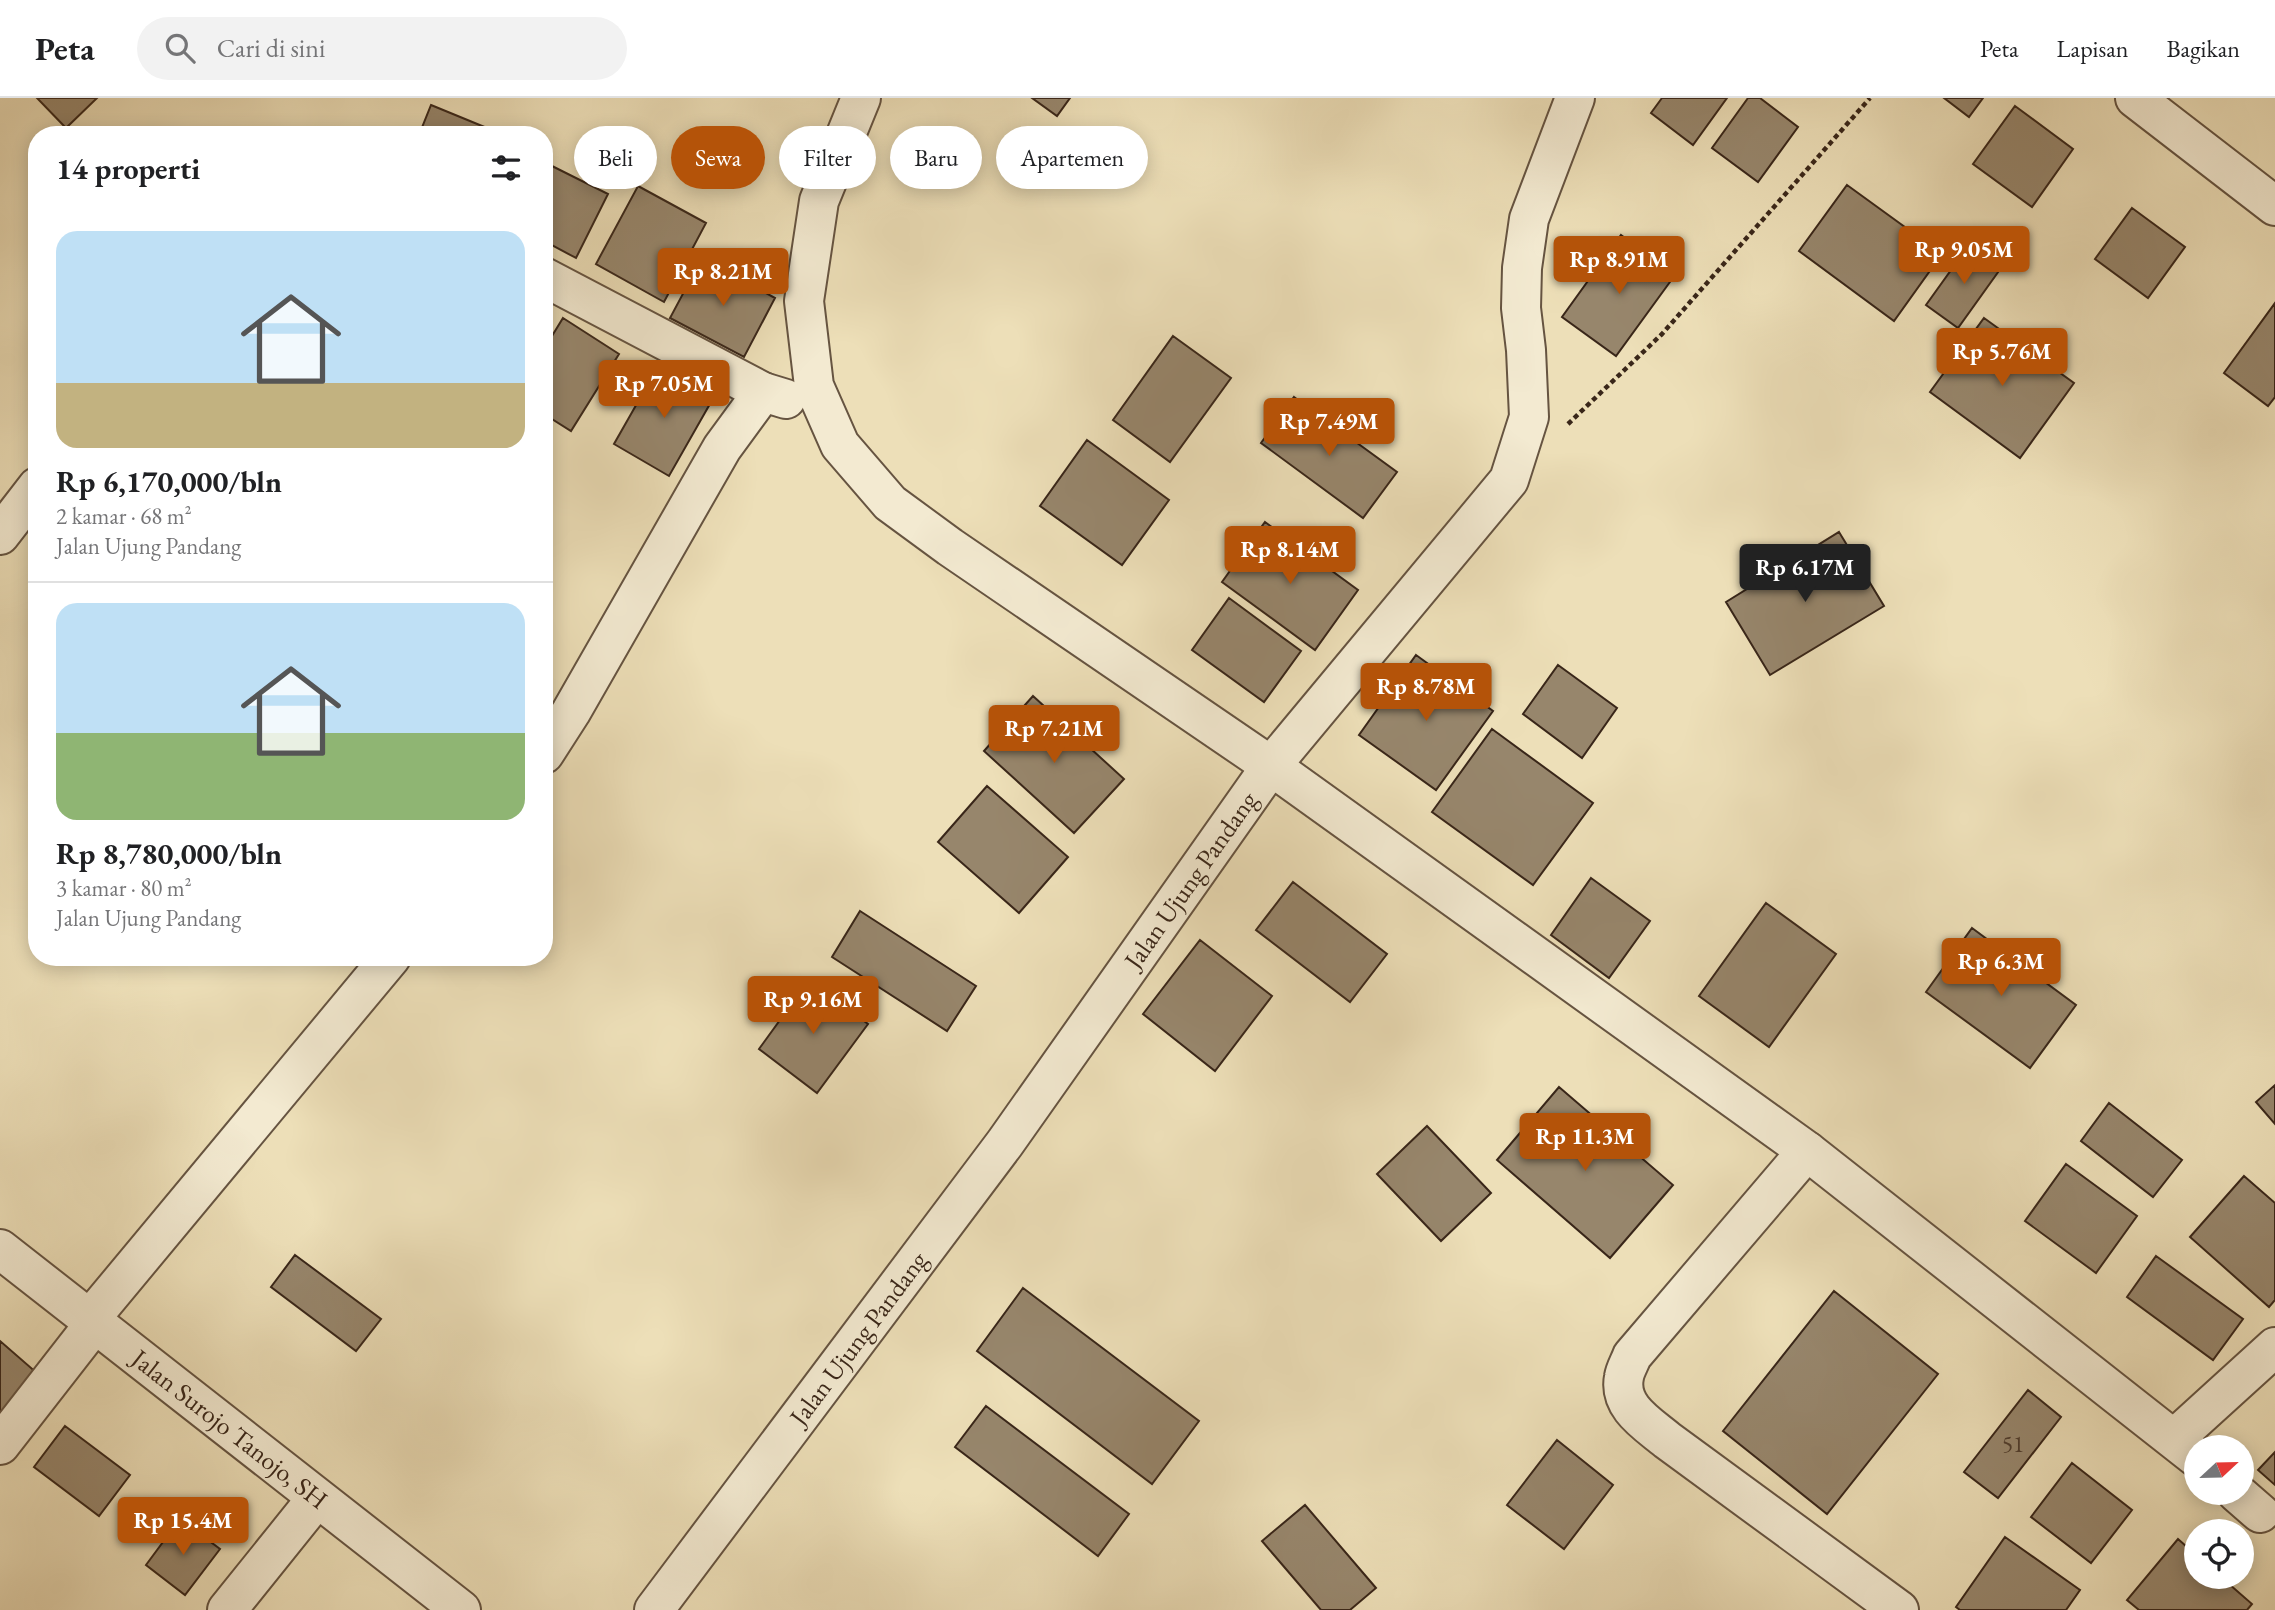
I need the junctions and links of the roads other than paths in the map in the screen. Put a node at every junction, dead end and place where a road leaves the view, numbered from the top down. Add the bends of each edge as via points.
1 (861, 98) edge
2 (1575, 98) edge
3 (2135, 98) edge
4 (2275, 206) edge
5 (553, 282) edge
6 (763, 392) junction
7 (825, 412) junction
8 (28, 499) edge
9 (0, 535) edge
10 (553, 740) edge
11 (1270, 766) junction
12 (384, 966) edge
13 (1807, 1151) junction
14 (0, 1249) edge
15 (93, 1321) junction
16 (2275, 1347) edge
17 (2197, 1435) edge
18 (0, 1445) edge
19 (2184, 1446) edge
20 (317, 1497) junction
21 (228, 1610) edge
22 (461, 1610) edge
23 (653, 1610) edge
24 (1899, 1610) edge

1 - 7 street via 819,201 804,301 814,386
2 - 11 street, Jalan Ujung Pandang via 1529,219 1521,308 1529,417 1509,480
3 - 4 street
5 - 6 street
6 - 7 street
6 - 10 street via 722,448
7 - 11 street via 839,445 890,503
8 - 9 street
11 - 13 street
11 - 23 street, Jalan Ujung Pandang via 1005,1143
12 - 15 street
13 - 19 street
13 - 24 street via 1632,1356 1623,1379 1626,1400 1634,1414 1667,1440
14 - 15 street, Jalan Surojo Tanojo, SH
15 - 18 street
15 - 20 street, Jalan Surojo Tanojo, SH
16 - 17 street
20 - 21 street
20 - 22 street, Jalan Surojo Tanojo, SH

